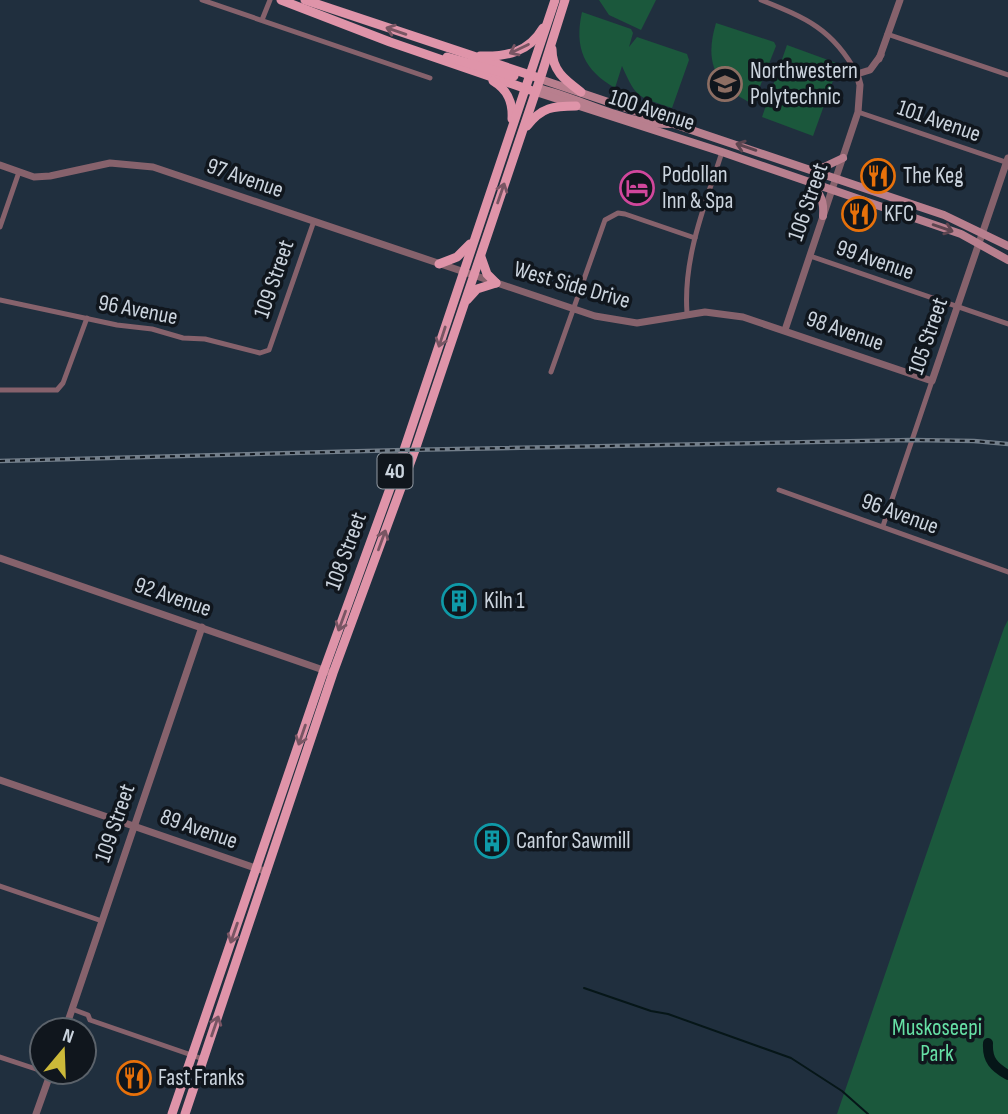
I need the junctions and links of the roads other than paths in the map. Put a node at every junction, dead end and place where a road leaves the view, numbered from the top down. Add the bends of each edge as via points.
1 (202, 0) edge
2 (270, 0) edge
3 (281, 0) edge
4 (305, 0) edge
5 (565, 0) edge
6 (761, 0) edge
7 (900, 0) edge
8 (555, 2) edge
9 (262, 20) junction
10 (887, 34) junction
11 (553, 41) junction
12 (390, 42) junction
13 (461, 53) junction
14 (881, 55) junction
15 (476, 72) junction
16 (857, 74) junction
17 (1008, 75) edge
18 (430, 78) dead end
19 (533, 84) junction
20 (860, 85) junction
21 (581, 92) junction
22 (576, 106) junction
23 (858, 112) junction
24 (679, 124) junction
25 (512, 130) junction
26 (522, 133) junction
27 (722, 152) junction
28 (843, 158) junction
29 (1007, 161) edge
30 (0, 165) edge
31 (811, 168) junction
32 (19, 172) junction
33 (793, 176) junction
34 (836, 177) junction
35 (832, 190) junction
36 (823, 216) junction
37 (314, 221) junction
38 (0, 227) edge
39 (983, 233) junction
40 (695, 238) junction
41 (474, 240) junction
42 (979, 244) junction
43 (1008, 246) edge
44 (481, 252) junction
45 (810, 256) junction
46 (1008, 260) edge
47 (439, 264) junction
48 (463, 272) junction
49 (473, 275) junction
50 (496, 283) junction
51 (0, 300) edge
52 (959, 307) junction
53 (573, 309) junction
54 (461, 310) junction
55 (687, 313) junction
56 (87, 318) junction
57 (1008, 324) edge
58 (785, 330) junction
59 (269, 349) joint
60 (551, 372) dead end
61 (932, 381) junction
62 (0, 390) edge
63 (779, 490) dead end
64 (883, 526) junction
65 (0, 558) edge
66 (1008, 572) edge
67 (202, 627) junction
68 (329, 671) junction
69 (0, 780) edge
70 (135, 827) junction
71 (257, 869) junction
72 (267, 872) junction
73 (0, 886) edge
74 (102, 921) junction
75 (72, 1009) junction
76 (70, 1016) edge
77 (192, 1055) junction
78 (0, 1057) edge
79 (203, 1059) junction
80 (28, 1066) edge
81 (43, 1086) edge
82 (36, 1114) edge
83 (172, 1114) edge
84 (184, 1114) edge

1 - 9 street
2 - 9 street
3 - 12 main road, 100 Avenue
13 -> 4 main road, 100 Avenue
5 - 11 main road, 108 Street
6 - 16 street via 828,34
7 - 10 street
8 -> 13 main road via 539,34 519,51 493,56
8 - 19 main road, 108 Street
9 - 18 street
10 - 14 street
10 - 17 street
11 - 19 main road, 108 Street
11 - 21 main road via 555,68
12 - 15 main road, 100 Avenue
12 - 19 main road
13 - 19 main road, 100 Avenue
14 - 16 street via 870,69
14 - 20 street
15 - 19 main road, 100 Avenue
15 - 25 main road via 508,94
16 - 20 street, 106 Street
19 - 21 main road, 100 Avenue
19 - 22 main road, 100 Avenue
19 - 24 main road via 627,116
19 - 25 main road, 108 Street / 40
19 - 26 main road, 108 Street / 40
20 - 23 street, 106 Street
21 - 24 main road, 100 Avenue
22 - 26 main road via 545,108
22 - 27 main road, 100 Avenue
23 - 28 street, 106 Street
23 - 29 street, 101 Avenue
31 -> 24 main road, 100 Avenue
25 - 41 main road, 108 Street / 40
44 -> 26 main road, 108 Street / 40
27 - 33 main road, 100 Avenue
27 - 40 street
28 - 31 main road
28 - 34 street, 106 Street
29 - 39 street, 105 Street
30 - 32 street, 97 Avenue
31 - 34 main road, 100 Avenue
32 - 37 street, 97 Avenue via 34,177 110,163 153,167
32 - 38 street
33 - 35 main road, 100 Avenue
33 - 36 main road via 818,191 824,203
34 - 35 street, 106 Street
34 - 39 main road, 100 Avenue
35 - 36 street, 106 Street
35 -> 42 main road, 100 Avenue
36 - 45 street, 106 Street
37 - 47 street, 97 Avenue
37 - 59 street, 109 Street
39 - 42 street, 105 Street
39 - 43 main road, 100 Avenue
40 - 53 street via 625,214 611,215 601,227
40 - 55 street via 687,271
41 - 47 main road via 457,257
41 - 48 main road, 108 Street / 40
42 - 46 main road, 100 Avenue
42 - 52 street, 105 Street
44 - 49 main road, 108 Street / 40
44 - 50 main road via 481,262
45 - 52 street, 99 Avenue
45 - 58 street, 106 Street
47 - 48 street, 97 Avenue
48 - 49 street, 97 Avenue
48 -> 68 main road, 108 Street / 40
49 - 50 street, West Side Drive
49 - 54 main road, 108 Street / 40
50 - 53 street, West Side Drive
50 - 54 main road via 477,289
51 - 56 street, 96 Avenue
52 - 57 street, 99 Avenue
52 - 61 street, 105 Street
53 - 55 street, West Side Drive via 637,323
53 - 60 street
68 -> 54 main road, 108 Street / 40 via 415,450
55 - 58 street, West Side Drive via 724,314
56 - 59 street, 96 Avenue via 260,353
56 - 62 street via 57,390
58 - 61 street, 98 Avenue
61 - 64 street, 105 Street
63 - 64 street, 96 Avenue
64 - 66 street, 96 Avenue
65 - 67 street, 92 Avenue
67 - 68 street, 92 Avenue
67 - 70 street, 109 Street
68 -> 71 main road, 108 Street / 40
68 - 72 main road, 108 Street / 40
69 - 70 street, 89 Avenue
70 - 71 street, 89 Avenue
70 - 74 street, 109 Street
71 - 72 street, 89 Avenue
71 -> 77 main road, 108 Street / 40
79 -> 72 main road, 108 Street / 40
73 - 74 street
74 - 75 street, 109 Street
75 - 76 street, 109 Street
75 - 77 street via 90,1020
77 - 79 street
77 - 83 main road, 108 Street / 40
78 - 80 street
79 - 84 main road, 108 Street / 40
81 - 82 street

